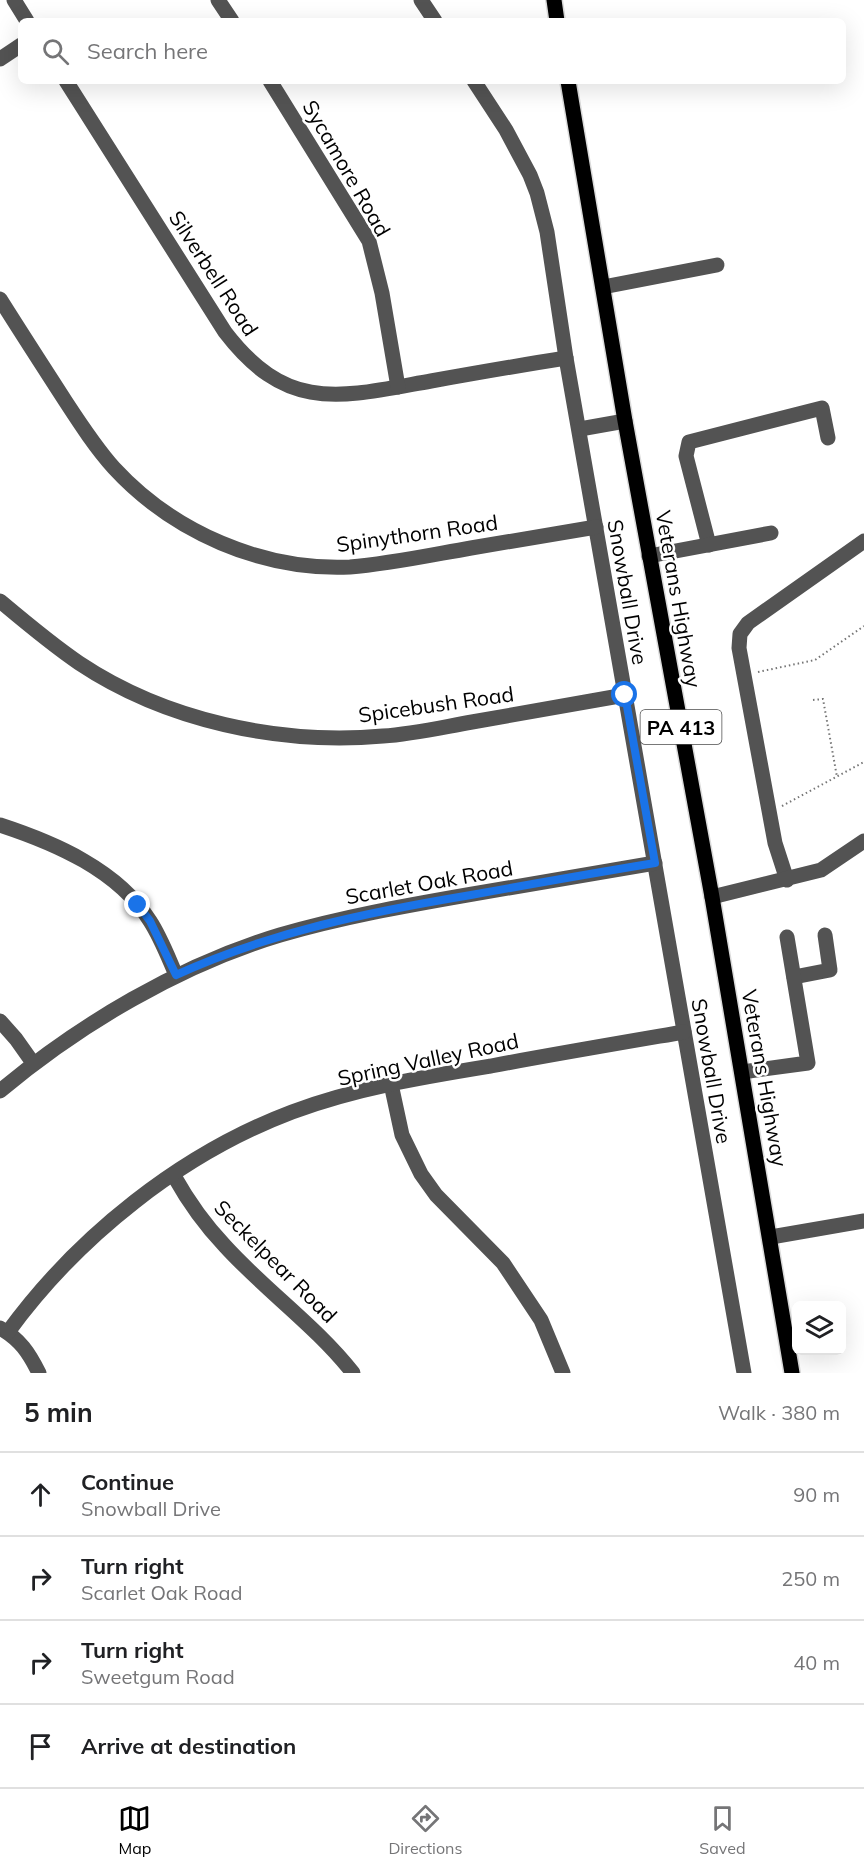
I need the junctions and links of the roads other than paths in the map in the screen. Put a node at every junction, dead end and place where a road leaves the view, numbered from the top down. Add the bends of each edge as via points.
1 (14, 0) edge
2 (218, 0) edge
3 (421, 0) edge
4 (554, 0) edge
5 (25, 18) edge
6 (230, 18) edge
7 (433, 18) edge
8 (557, 18) edge
9 (18, 47) edge
10 (0, 59) edge
11 (68, 84) edge
12 (272, 84) edge
13 (476, 84) edge
14 (569, 84) edge
15 (717, 265) dead end
16 (603, 287) junction
17 (0, 299) edge
18 (567, 358) junction
19 (398, 387) junction
20 (625, 421) junction
21 (580, 429) junction
22 (828, 438) dead end
23 (596, 527) junction
24 (771, 533) dead end
25 (864, 541) edge
26 (709, 545) junction
27 (649, 556) junction
28 (0, 601) edge
29 (625, 695) junction
30 (0, 825) edge
31 (864, 842) edge
32 (655, 863) junction
33 (787, 880) junction
34 (712, 897) junction
35 (825, 935) dead end
36 (787, 937) dead end
37 (176, 975) junction
38 (794, 977) junction
39 (0, 1021) edge
40 (684, 1032) junction
41 (33, 1064) junction
42 (742, 1072) junction
43 (391, 1084) junction
44 (0, 1091) edge
45 (174, 1176) junction
46 (864, 1221) edge
47 (771, 1237) junction
48 (4, 1330) edge
49 (39, 1373) edge
50 (353, 1373) edge
51 (563, 1373) edge
52 (744, 1373) edge
53 (792, 1373) edge

1 - 5 street
2 - 6 street
3 - 7 street
4 - 8 main road
9 - 10 street
11 - 19 street, Silverbell Road via 225,332 253,364 286,384 320,394
12 - 19 street, Sycamore Road via 369,241
13 - 18 street, Snowball Drive via 506,130 537,193
14 - 16 main road, Veterans Highway / PA 413
15 - 16 street
16 - 20 main road, Veterans Highway / PA 413
17 - 23 street, Spinythorn Road via 113,467 152,504 178,522 241,551 300,564 349,567
18 - 19 street, Silverbell Road
18 - 21 street, Snowball Drive
20 - 21 street
20 - 27 main road, Veterans Highway / PA 413
21 - 23 street, Snowball Drive
22 - 26 street via 822,408 689,442 686,456
23 - 29 street, Snowball Drive
24 - 26 street
25 - 33 street via 748,623 740,634 739,648 775,843
26 - 27 street
27 - 34 main road, Veterans Highway / PA 413
28 - 29 street, Spicebush Road via 73,659 123,688 211,721 275,734 353,738 402,734
29 - 32 street, Snowball Drive
30 - 37 street via 76,857 119,886 150,921
31 - 33 street via 820,870
32 - 37 street, Scarlet Oak Road via 357,915 272,938
32 - 40 street, Snowball Drive
33 - 34 street
34 - 42 main road, Veterans Highway / PA 413
35 - 38 street via 830,970
36 - 38 street
37 - 41 street, Scarlet Oak Road via 78,1031
38 - 42 street via 808,1063
39 - 41 street
40 - 43 street, Spring Valley Road
40 - 52 street, Snowball Drive
41 - 44 street, Scarlet Oak Road
42 - 47 main road, Veterans Highway / PA 413
43 - 45 street, Spring Valley Road via 292,1112 208,1152
43 - 51 street via 402,1135 421,1173 442,1202 502,1263 541,1320
45 - 48 street, Spring Valley Road via 102,1228
45 - 50 street, Seckelpear Road via 226,1248 320,1336
46 - 47 street
47 - 53 main road, Veterans Highway / PA 413
48 - 49 street via 28,1351

